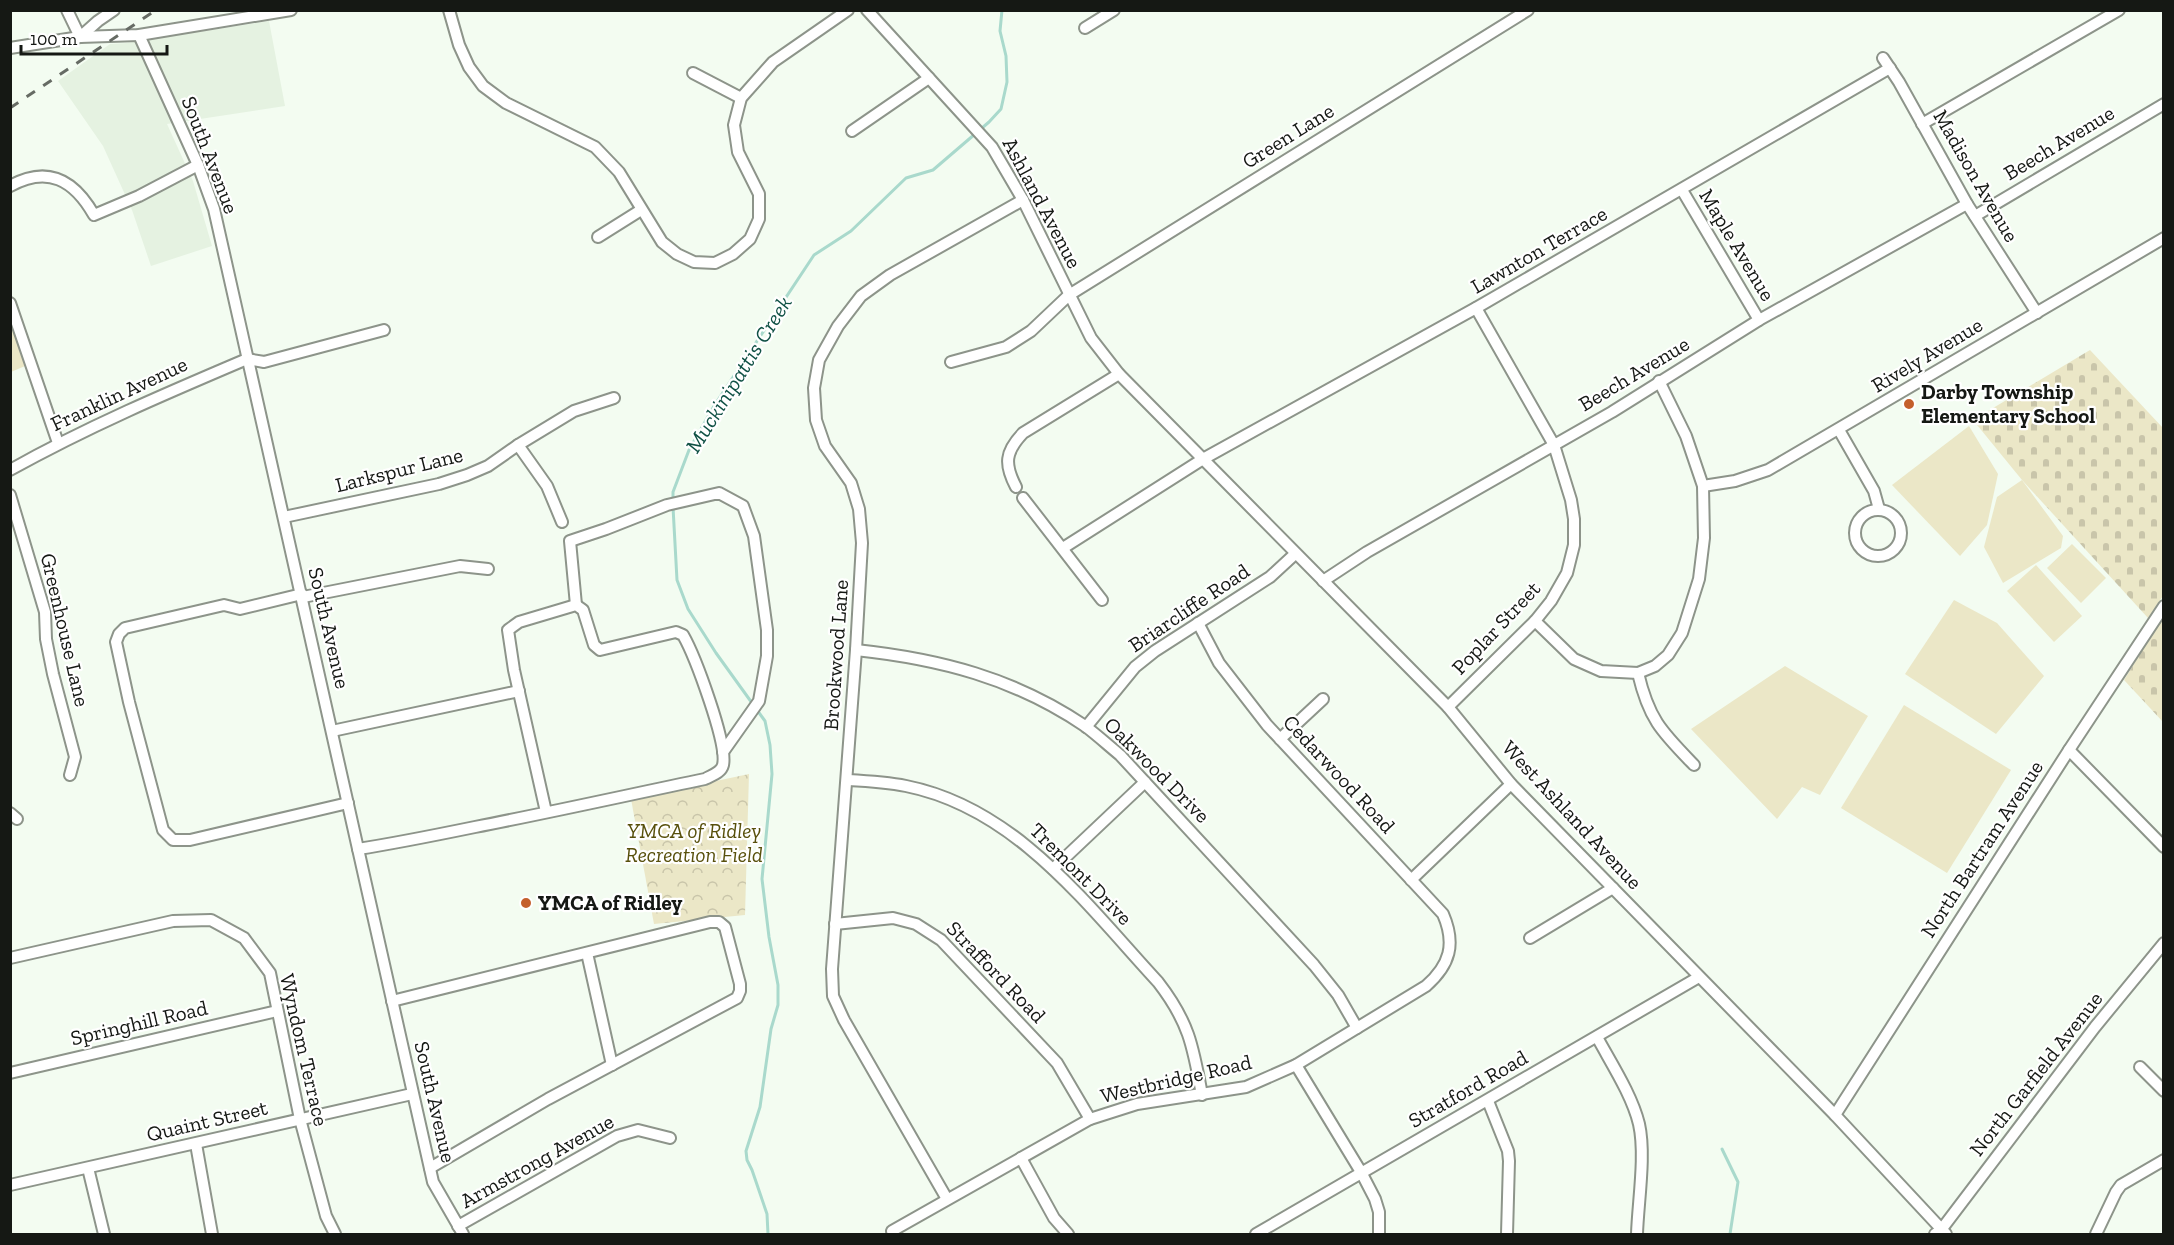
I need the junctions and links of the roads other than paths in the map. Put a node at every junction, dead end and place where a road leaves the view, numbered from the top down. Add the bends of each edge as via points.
1 (67, 10) edge
2 (114, 10) edge
3 (291, 10) edge
4 (449, 10) edge
5 (848, 10) edge
6 (867, 10) edge
7 (1114, 10) edge
8 (1528, 10) edge
9 (2119, 10) edge
10 (1085, 28) dead end
11 (139, 35) junction
12 (80, 37) junction
13 (10, 48) edge
14 (1883, 58) dead end
15 (1890, 68) junction
16 (693, 73) dead end
17 (929, 78) junction
18 (741, 98) junction
19 (2163, 104) edge
20 (1922, 124) junction
21 (852, 131) dead end
22 (198, 165) junction
23 (10, 186) edge
24 (1682, 190) junction
25 (1023, 200) junction
26 (1967, 204) junction
27 (641, 210) junction
28 (1975, 216) junction
29 (598, 237) dead end
30 (2163, 238) edge
31 (1069, 296) junction
32 (10, 303) edge
33 (1476, 308) junction
34 (2037, 314) junction
35 (1759, 320) junction
36 (384, 330) dead end
37 (247, 359) junction
38 (951, 362) dead end
39 (1119, 374) junction
40 (1659, 381) junction
41 (614, 398) dead end
42 (1169, 423) joint
43 (1839, 430) junction
44 (58, 443) junction
45 (519, 444) junction
46 (1554, 446) junction
47 (1203, 459) junction
48 (10, 470) edge
49 (1703, 486) junction
50 (1016, 487) dead end
51 (10, 495) edge
52 (1023, 498) dead end
53 (1879, 509) junction
54 (284, 517) junction
55 (562, 522) dead end
56 (1063, 548) junction
57 (1295, 554) junction
58 (488, 569) dead end
59 (1323, 581) junction
60 (302, 595) junction
61 (1102, 600) dead end
62 (576, 605) junction
63 (2163, 606) edge
64 (1535, 621) junction
65 (1198, 623) junction
66 (856, 650) junction
67 (1638, 673) junction
68 (519, 691) junction
69 (1323, 699) dead end
70 (1448, 707) junction
71 (1086, 727) junction
72 (332, 731) junction
73 (1280, 739) junction
74 (2068, 750) junction
75 (723, 752) junction
76 (1694, 765) dead end
77 (70, 775) dead end
78 (847, 780) junction
79 (1145, 782) junction
80 (1511, 784) junction
81 (348, 803) junction
82 (546, 812) junction
83 (2163, 847) edge
84 (358, 849) junction
85 (1053, 869) junction
86 (1410, 880) junction
87 (1613, 888) junction
88 (835, 924) junction
89 (1530, 938) dead end
90 (2163, 943) edge
91 (1450, 948) joint
92 (587, 953) junction
93 (10, 958) edge
94 (1699, 977) junction
95 (392, 1001) junction
96 (277, 1011) junction
97 (1357, 1028) junction
98 (1597, 1037) junction
99 (612, 1065) junction
100 (1296, 1065) junction
101 (2140, 1067) dead end
102 (10, 1073) edge
103 (2163, 1091) edge
104 (412, 1094) junction
105 (1202, 1095) junction
106 (1488, 1101) junction
107 (1834, 1115) junction
108 (300, 1119) junction
109 (1090, 1119) junction
110 (670, 1138) dead end
111 (196, 1144) junction
112 (1021, 1158) junction
113 (2163, 1160) edge
114 (88, 1168) junction
115 (430, 1168) junction
116 (1361, 1172) junction
117 (10, 1185) edge
118 (947, 1199) junction
119 (460, 1230) edge
120 (892, 1232) dead end
121 (1940, 1233) edge
122 (104, 1234) edge
123 (212, 1234) edge
124 (335, 1234) edge
125 (1068, 1234) edge
126 (1256, 1234) edge
127 (1379, 1234) edge
128 (1507, 1234) edge
129 (1637, 1234) edge
130 (2096, 1234) edge

1 - 12 street
2 - 12 street
3 - 11 street
4 - 27 street via 459,45 483,86 506,103 595,147 619,172
5 - 18 street via 773,62
6 - 17 street, Ashland Avenue
7 - 10 street
8 - 31 street, Green Lane
9 - 20 street
11 - 12 street
11 - 22 street, South Avenue
12 - 13 street
14 - 15 street, Madison Avenue
15 - 20 street, Madison Avenue
15 - 24 street, Lawnton Terrace
16 - 18 street
17 - 21 street
17 - 25 street, Ashland Avenue via 992,147
18 - 27 street via 734,125 738,152 759,195 759,219 750,239 733,254 715,262 694,262 662,242
19 - 28 street, Beech Avenue
20 - 26 street, Madison Avenue
22 - 23 street via 94,215 84,198 62,180 31,177
22 - 37 street, South Avenue via 214,209
24 - 33 street, Lawnton Terrace
24 - 35 street, Maple Avenue
25 - 31 street, Ashland Avenue
25 - 66 street, Brookwood Lane via 890,275 861,296 819,360 814,388 816,420 825,446 851,483 859,509 862,543
26 - 28 street, Madison Avenue
26 - 35 street, Beech Avenue
27 - 29 street
28 - 34 street, Madison Avenue
30 - 34 street, Rively Avenue
31 - 38 street, Green Lane via 1031,331 1006,346
31 - 39 street, Ashland Avenue via 1091,338
32 - 44 street
33 - 46 street, Poplar Street
33 - 47 street, Lawnton Terrace
34 - 43 street, Rively Avenue
35 - 40 street, Beech Avenue
36 - 37 street via 264,362
37 - 44 street, Franklin Avenue
37 - 54 street, South Avenue
39 - 42 street, Ashland Avenue
39 - 50 street via 1014,442 1007,461
40 - 46 street, Beech Avenue
40 - 49 street via 1686,436
41 - 45 street, Larkspur Lane via 574,411
42 - 47 street, West Ashland Avenue
43 - 49 street, Rively Avenue via 1768,470
43 - 53 street via 1874,491
44 - 48 street, Franklin Avenue
45 - 54 street, Larkspur Lane via 488,466 440,484
45 - 55 street via 547,486
46 - 59 street, Beech Avenue
46 - 64 street, Poplar Street via 1571,500 1574,545 1560,588
47 - 56 street, Lawnton Terrace
47 - 57 street, West Ashland Avenue
49 - 67 street via 1704,538 1699,579 1682,633 1668,655
51 - 77 street, Greenhouse Lane via 45,612 53,674 75,757
52 - 56 street
53 - 53 street via 1866,512 1855,529 1860,547 1873,556 1891,552 1901,539 1896,517
54 - 60 street, South Avenue
56 - 61 street
57 - 59 street, West Ashland Avenue
57 - 65 street, Briarcliffe Road via 1270,577
58 - 60 street via 460,566
59 - 70 street, West Ashland Avenue
60 - 72 street, South Avenue
60 - 81 street via 240,609 224,605 125,628 116,642 129,702 163,830 173,840 190,840
62 - 68 street via 519,622 508,630
62 - 75 street via 583,610 594,645 600,650 676,633 683,635 705,686
62 - 75 street via 570,541 672,504 719,493 743,506 754,536 767,656 759,701
63 - 74 street, North Bartram Avenue
64 - 67 street via 1574,659 1600,671
64 - 70 street, Poplar Street
65 - 71 street, Briarcliffe Road via 1135,667
65 - 73 street, Cedarwood Road via 1219,663
66 - 71 street, Oakwood Drive via 935,661 983,675 1036,697
66 - 78 street, Brookwood Lane
67 - 76 street via 1644,700 1655,722
68 - 72 street
68 - 82 street
69 - 73 street
70 - 80 street, West Ashland Avenue
71 - 79 street, Oakwood Drive
72 - 81 street, South Avenue
73 - 86 street, Cedarwood Road
74 - 83 street
74 - 107 street, North Bartram Avenue
75 - 82 street via 723,767 705,779
78 - 85 street, Tremont Drive via 907,786 971,809 1014,835
78 - 88 street, Brookwood Lane
79 - 85 street
79 - 97 street, Oakwood Drive via 1314,965 1338,994
80 - 86 street
80 - 87 street, West Ashland Avenue
81 - 84 street, South Avenue
82 - 84 street
84 - 95 street, South Avenue
85 - 105 street, Tremont Drive via 1173,1001 1194,1048
86 - 91 street, Cedarwood Road via 1443,914 1450,933
87 - 89 street
87 - 94 street, West Ashland Avenue
88 - 109 street, Strafford Road via 893,918 916,924 941,940 1057,1063
88 - 118 street, Brookwood Lane via 831,983 837,1007
90 - 121 street, North Garfield Avenue
91 - 97 street, Westbridge Road via 1443,968 1426,986
92 - 95 street
92 - 99 street
92 - 99 street via 718,922 726,927 740,984 737,998
93 - 96 street, Wyndom Terrace via 174,921 211,920 244,938 270,973
94 - 98 street, Stratford Road
94 - 107 street, West Ashland Avenue
95 - 104 street, South Avenue
96 - 102 street, Springhill Road
96 - 108 street, Wyndom Terrace
97 - 100 street, Westbridge Road
98 - 106 street, Stratford Road
98 - 129 street via 1639,1124
99 - 115 street
100 - 105 street, Westbridge Road via 1246,1087
100 - 116 street
101 - 103 street
104 - 108 street, Quaint Street
104 - 115 street, South Avenue
105 - 109 street, Westbridge Road via 1137,1104
106 - 116 street, Stratford Road
106 - 128 street via 1508,1151
107 - 121 street, West Ashland Avenue
108 - 111 street, Quaint Street
108 - 124 street, Wyndom Terrace via 326,1216
109 - 112 street, Westbridge Road
110 - 119 street, Armstrong Avenue via 638,1130 617,1136
111 - 114 street, Quaint Street
111 - 123 street
112 - 118 street, Westbridge Road
112 - 125 street via 1054,1218
113 - 130 street via 2121,1185
114 - 117 street, Quaint Street
114 - 122 street
115 - 119 street, South Avenue via 433,1182
116 - 126 street, Stratford Road
116 - 127 street via 1378,1207
118 - 120 street, Westbridge Road

